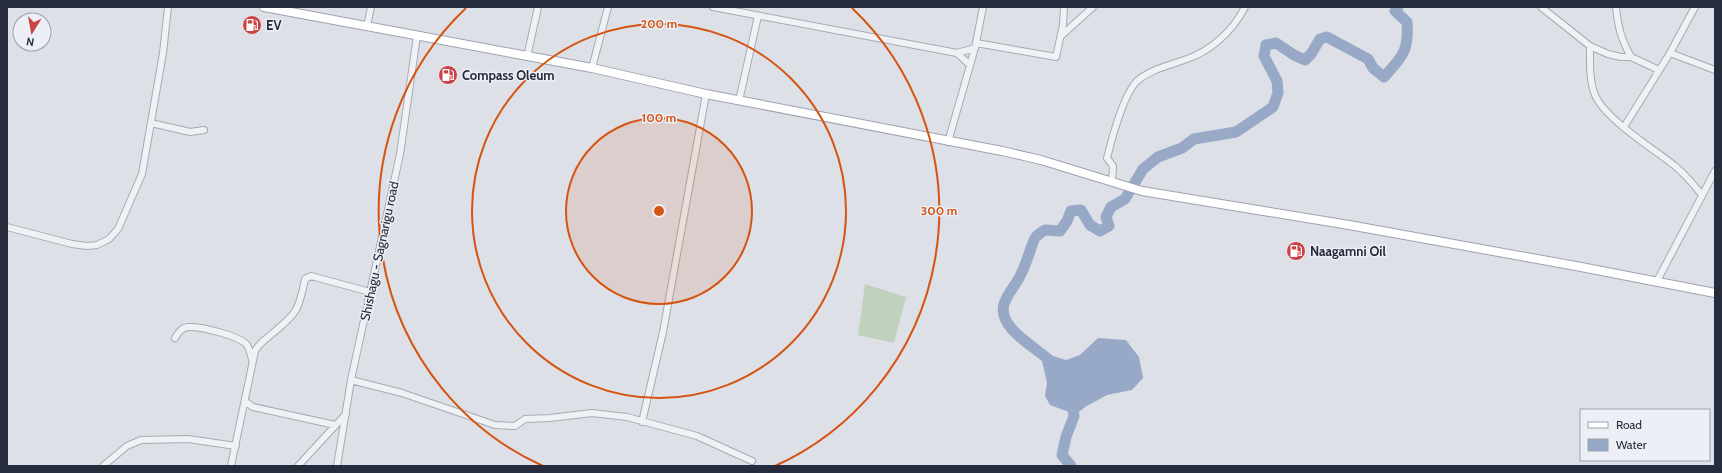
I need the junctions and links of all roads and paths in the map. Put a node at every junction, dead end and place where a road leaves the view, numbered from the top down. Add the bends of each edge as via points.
1 (168, 7) edge
2 (264, 7) edge
3 (371, 7) edge
4 (538, 7) edge
5 (608, 7) edge
6 (713, 7) edge
7 (983, 7) edge
8 (1064, 7) edge
9 (1093, 7) edge
10 (1246, 7) edge
11 (1616, 7) edge
12 (1695, 7) edge
13 (1544, 8) edge
14 (758, 16) junction
15 (367, 26) junction
16 (417, 36) junction
17 (1061, 36) junction
18 (975, 46) junction
19 (1590, 46) junction
20 (1670, 53) junction
21 (957, 54) junction
22 (527, 57) junction
23 (1631, 57) junction
24 (970, 65) junction
25 (592, 68) junction
26 (1659, 70) junction
27 (1715, 70) edge
28 (706, 94) junction
29 (739, 101) junction
30 (151, 122) junction
31 (1624, 127) junction
32 (204, 130) dead end
33 (948, 142) junction
34 (1715, 171) edge
35 (1112, 182) junction
36 (1702, 195) junction
37 (7, 227) edge
38 (1657, 281) junction
39 (370, 292) junction
40 (1715, 293) edge
41 (175, 338) dead end
42 (252, 362) junction
43 (351, 380) junction
44 (246, 402) junction
45 (346, 414) junction
46 (642, 422) junction
47 (335, 425) junction
48 (236, 446) junction
49 (752, 461) dead end
50 (102, 466) edge
51 (232, 466) edge
52 (298, 466) edge
53 (337, 466) edge

1 - 30 street
2 - 15 main road
3 - 15 street
4 - 22 street
5 - 25 street
6 - 14 street
7 - 18 street
8 - 17 street
9 - 17 street
10 - 35 street via 1226,34 1213,44 1185,60 1155,69 1137,81 1129,91 1107,158 1112,166
11 - 23 street via 1618,29
12 - 20 street
13 - 19 street
14 - 21 street
14 - 29 street
15 - 16 main road
16 - 22 main road
16 - 39 street, Shishagu - Sagnarigu road via 400,154
17 - 18 street via 1056,57
18 - 21 street
18 - 24 street
19 - 23 street via 1608,54
19 - 31 street via 1595,94 1601,104
20 - 26 street
20 - 27 street
21 - 24 street
22 - 25 main road
23 - 26 street
24 - 33 street
25 - 28 main road
26 - 31 street
28 - 29 main road
28 - 46 street via 663,332
29 - 33 main road
30 - 32 street via 190,132
30 - 37 street via 142,174 118,229 109,239 97,245 87,246
31 - 36 street via 1676,166
33 - 35 main road via 1041,160
34 - 36 street
35 - 38 main road via 1142,191 1356,226
36 - 38 street
38 - 40 main road
39 - 42 street via 308,276 295,312 257,347
39 - 43 street, Shishagu - Sagnarigu road
41 - 42 street via 180,331 189,327 225,334 246,345
42 - 44 street
43 - 45 street, Shishagu - Sagnarigu road
43 - 46 street via 402,393 495,425 515,426 525,419 592,412
44 - 47 street via 254,407
44 - 48 street
45 - 47 street
45 - 53 street, Shishagu - Sagnarigu road
46 - 49 street via 697,436
47 - 52 street
48 - 50 street via 188,439 141,440 127,446
48 - 51 street

